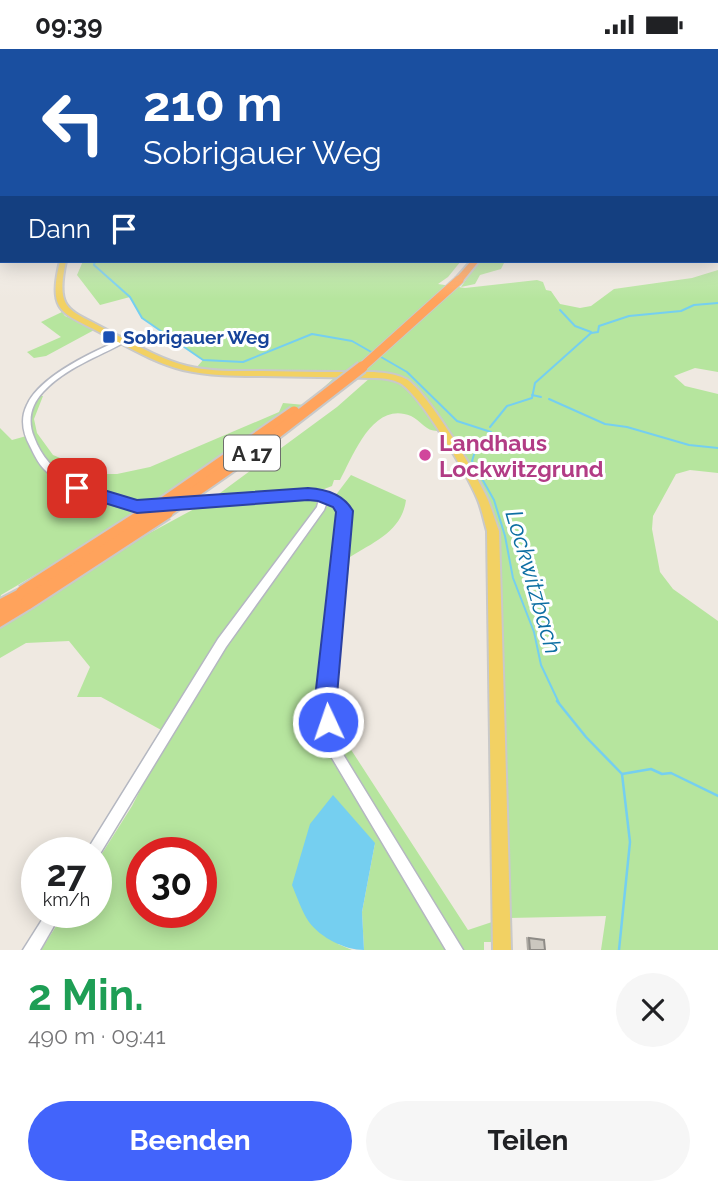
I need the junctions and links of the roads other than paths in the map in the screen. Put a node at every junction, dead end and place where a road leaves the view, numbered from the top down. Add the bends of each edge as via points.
1 (62, 263) edge
2 (466, 263) edge
3 (473, 263) edge
4 (455, 279) junction
5 (123, 341) junction
6 (324, 498) junction
7 (26, 598) junction
8 (0, 607) edge
9 (0, 619) edge
10 (103, 837) edge
11 (45, 928) edge
12 (31, 950) edge
13 (455, 950) edge
14 (502, 950) edge

1 - 5 main road via 57,285 63,308
2 - 4 highway, A 17
3 - 4 highway, A 17
4 - 7 highway, A 17, bridge via 385,349 296,421 176,506
5 - 6 street via 55,378 32,402 27,429 46,467 77,488 137,506 308,494
5 - 14 main road via 172,363 204,371 398,379 420,396 460,460 483,499 493,531
6 - 10 street via 222,643
6 - 13 street via 345,511 325,707 335,753
7 - 8 highway, A 17
7 - 9 highway, A 17
11 - 12 street

